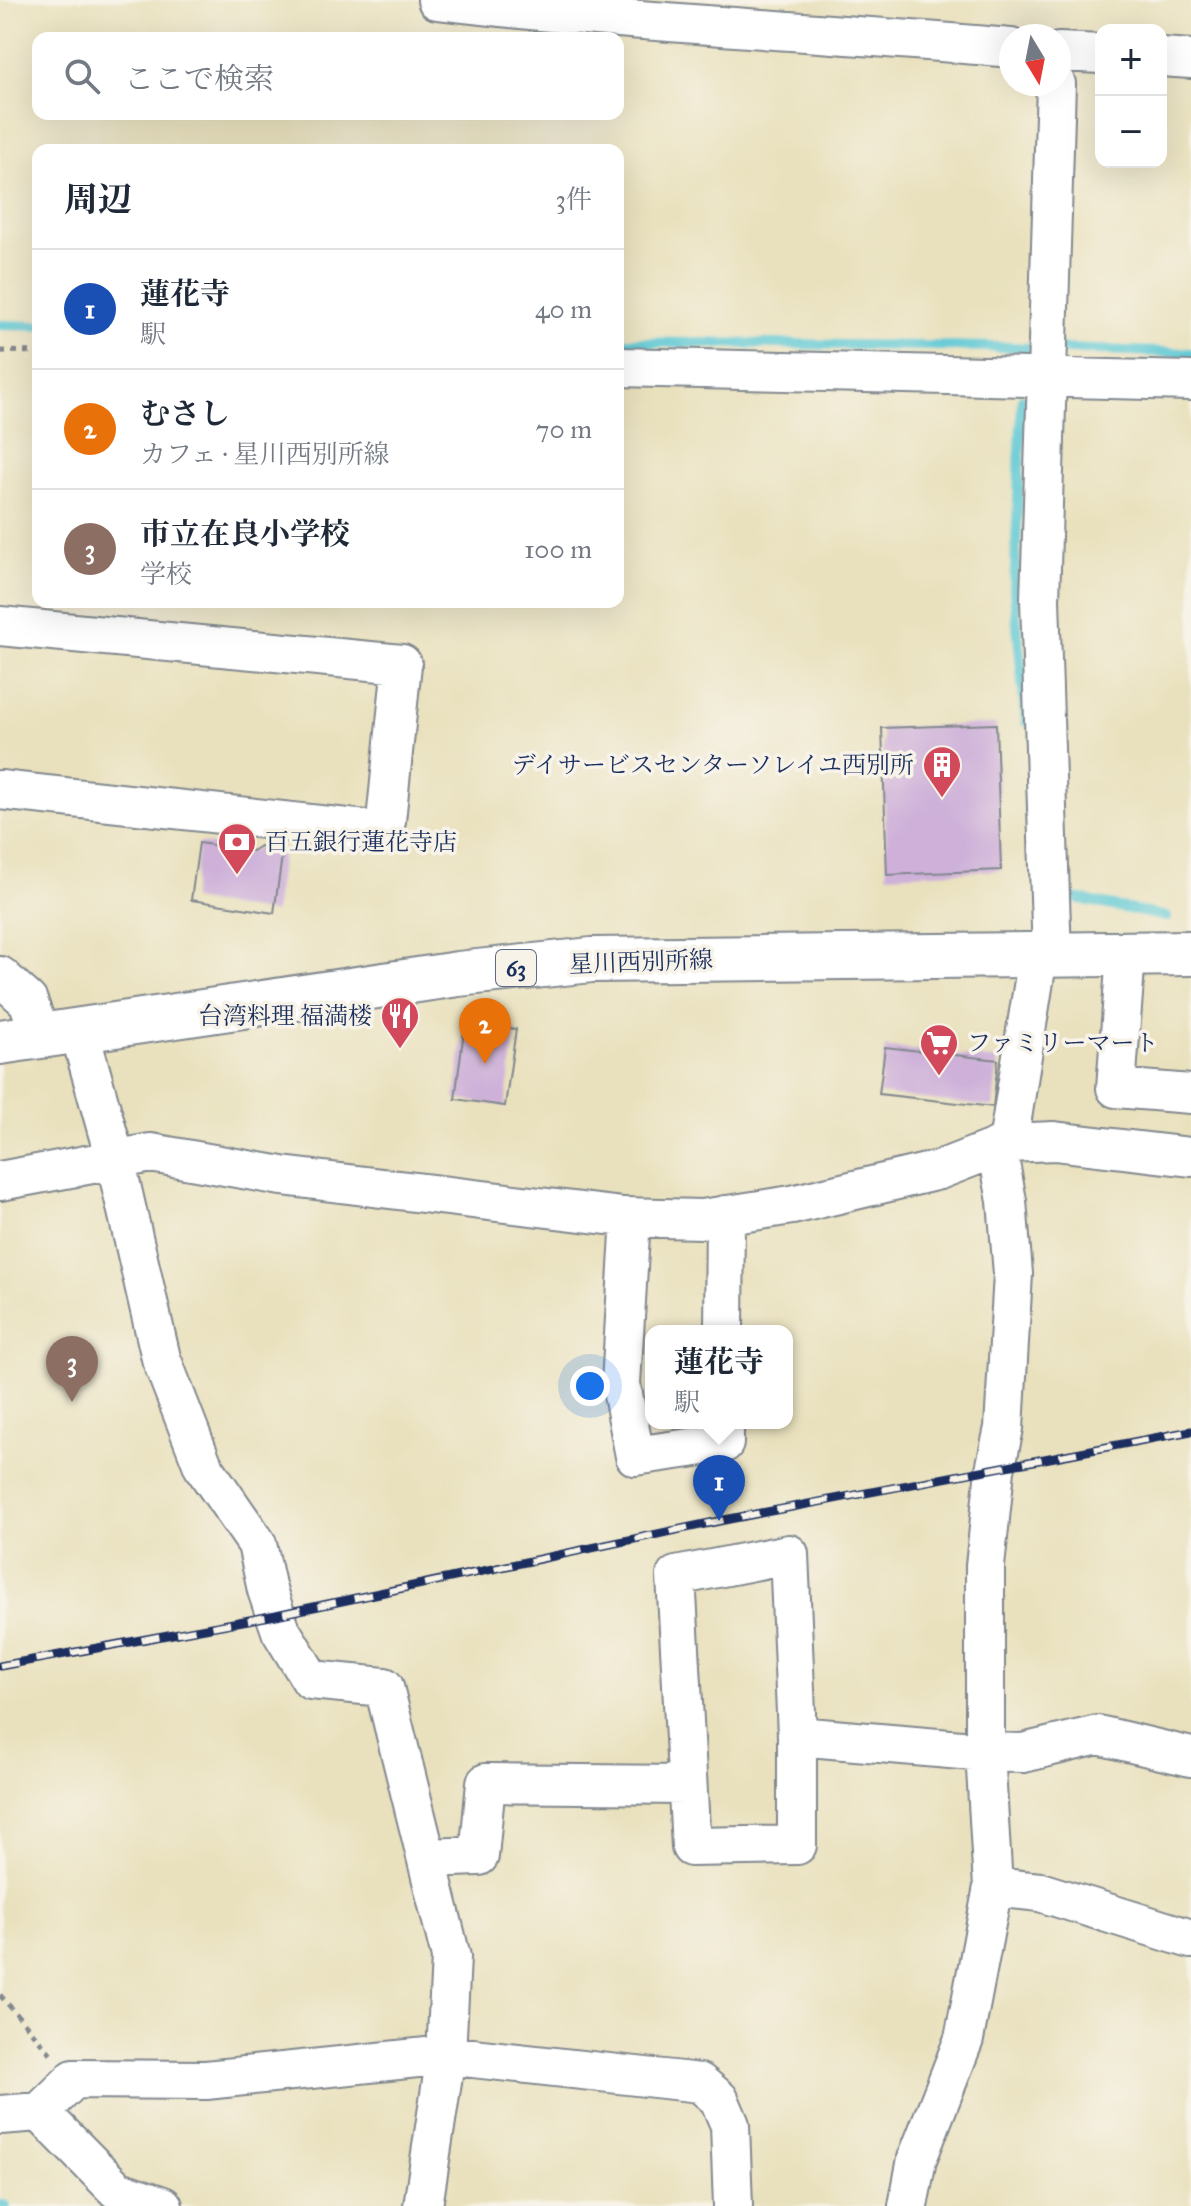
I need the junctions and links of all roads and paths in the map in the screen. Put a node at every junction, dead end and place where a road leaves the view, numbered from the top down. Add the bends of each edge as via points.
1 (437, 0) edge
2 (999, 47) edge
3 (1071, 53) edge
4 (1095, 54) edge
5 (1167, 57) edge
6 (1191, 59) edge
7 (1056, 96) edge
8 (0, 351) edge
9 (32, 352) edge
10 (624, 367) edge
11 (1048, 375) junction
12 (1191, 381) edge
13 (0, 626) edge
14 (0, 790) edge
15 (1191, 953) edge
16 (1126, 954) junction
17 (1045, 956) junction
18 (0, 976) edge
19 (40, 1036) edge
20 (1191, 1094) edge
21 (1003, 1145) junction
22 (1191, 1157) edge
23 (115, 1159) junction
24 (0, 1181) edge
25 (725, 1215) junction
26 (631, 1218) junction
27 (724, 1325) edge
28 (724, 1429) edge
29 (797, 1736) junction
30 (985, 1752) junction
31 (1191, 1757) edge
32 (687, 1785) junction
33 (427, 1858) junction
34 (993, 1887) junction
35 (1191, 1939) edge
36 (0, 1995) edge
37 (446, 2055) junction
38 (74, 2079) junction
39 (40, 2112) junction
40 (0, 2115) edge
41 (116, 2198) edge
42 (163, 2206) edge
43 (423, 2206) edge
44 (733, 2206) edge
45 (908, 2206) edge

1 - 2 street via 683,25
3 - 4 street
5 - 6 street
7 - 11 street
8 - 9 path
10 - 11 street
11 - 12 street
11 - 17 street via 1040,600
13 - 14 street via 402,664 386,821 375,831
15 - 16 main road, 星川西別所線 / 63
16 - 17 main road, 星川西別所線 / 63
16 - 20 street via 1116,1088
17 - 19 main road, 星川西別所線 / 63 via 592,960 458,974
17 - 21 street
18 - 19 street via 28,1001
19 - 23 street
21 - 22 street via 1054,1141
21 - 25 street via 939,1170 792,1205
21 - 30 street via 1013,1274 1004,1428 985,1566
23 - 24 street
23 - 26 street via 151,1153 282,1176
23 - 33 street via 161,1358 203,1466 257,1544 281,1631 311,1680 384,1687
25 - 26 street
25 - 27 street
26 - 28 street via 621,1384 635,1456 724,1443
29 - 30 street
29 - 32 street via 797,1845 691,1847
29 - 32 street via 789,1554 676,1576
30 - 31 street via 1023,1753 1098,1735
30 - 34 street
32 - 33 street via 486,1783 479,1856
33 - 37 street via 451,1957
34 - 35 street via 1040,1892
34 - 45 street via 964,2039 917,2159
36 - 38 path
37 - 38 street via 206,2080
37 - 43 street
37 - 44 street via 700,2083 719,2099 730,2125
38 - 39 street
39 - 40 street
39 - 41 street
41 - 42 street

